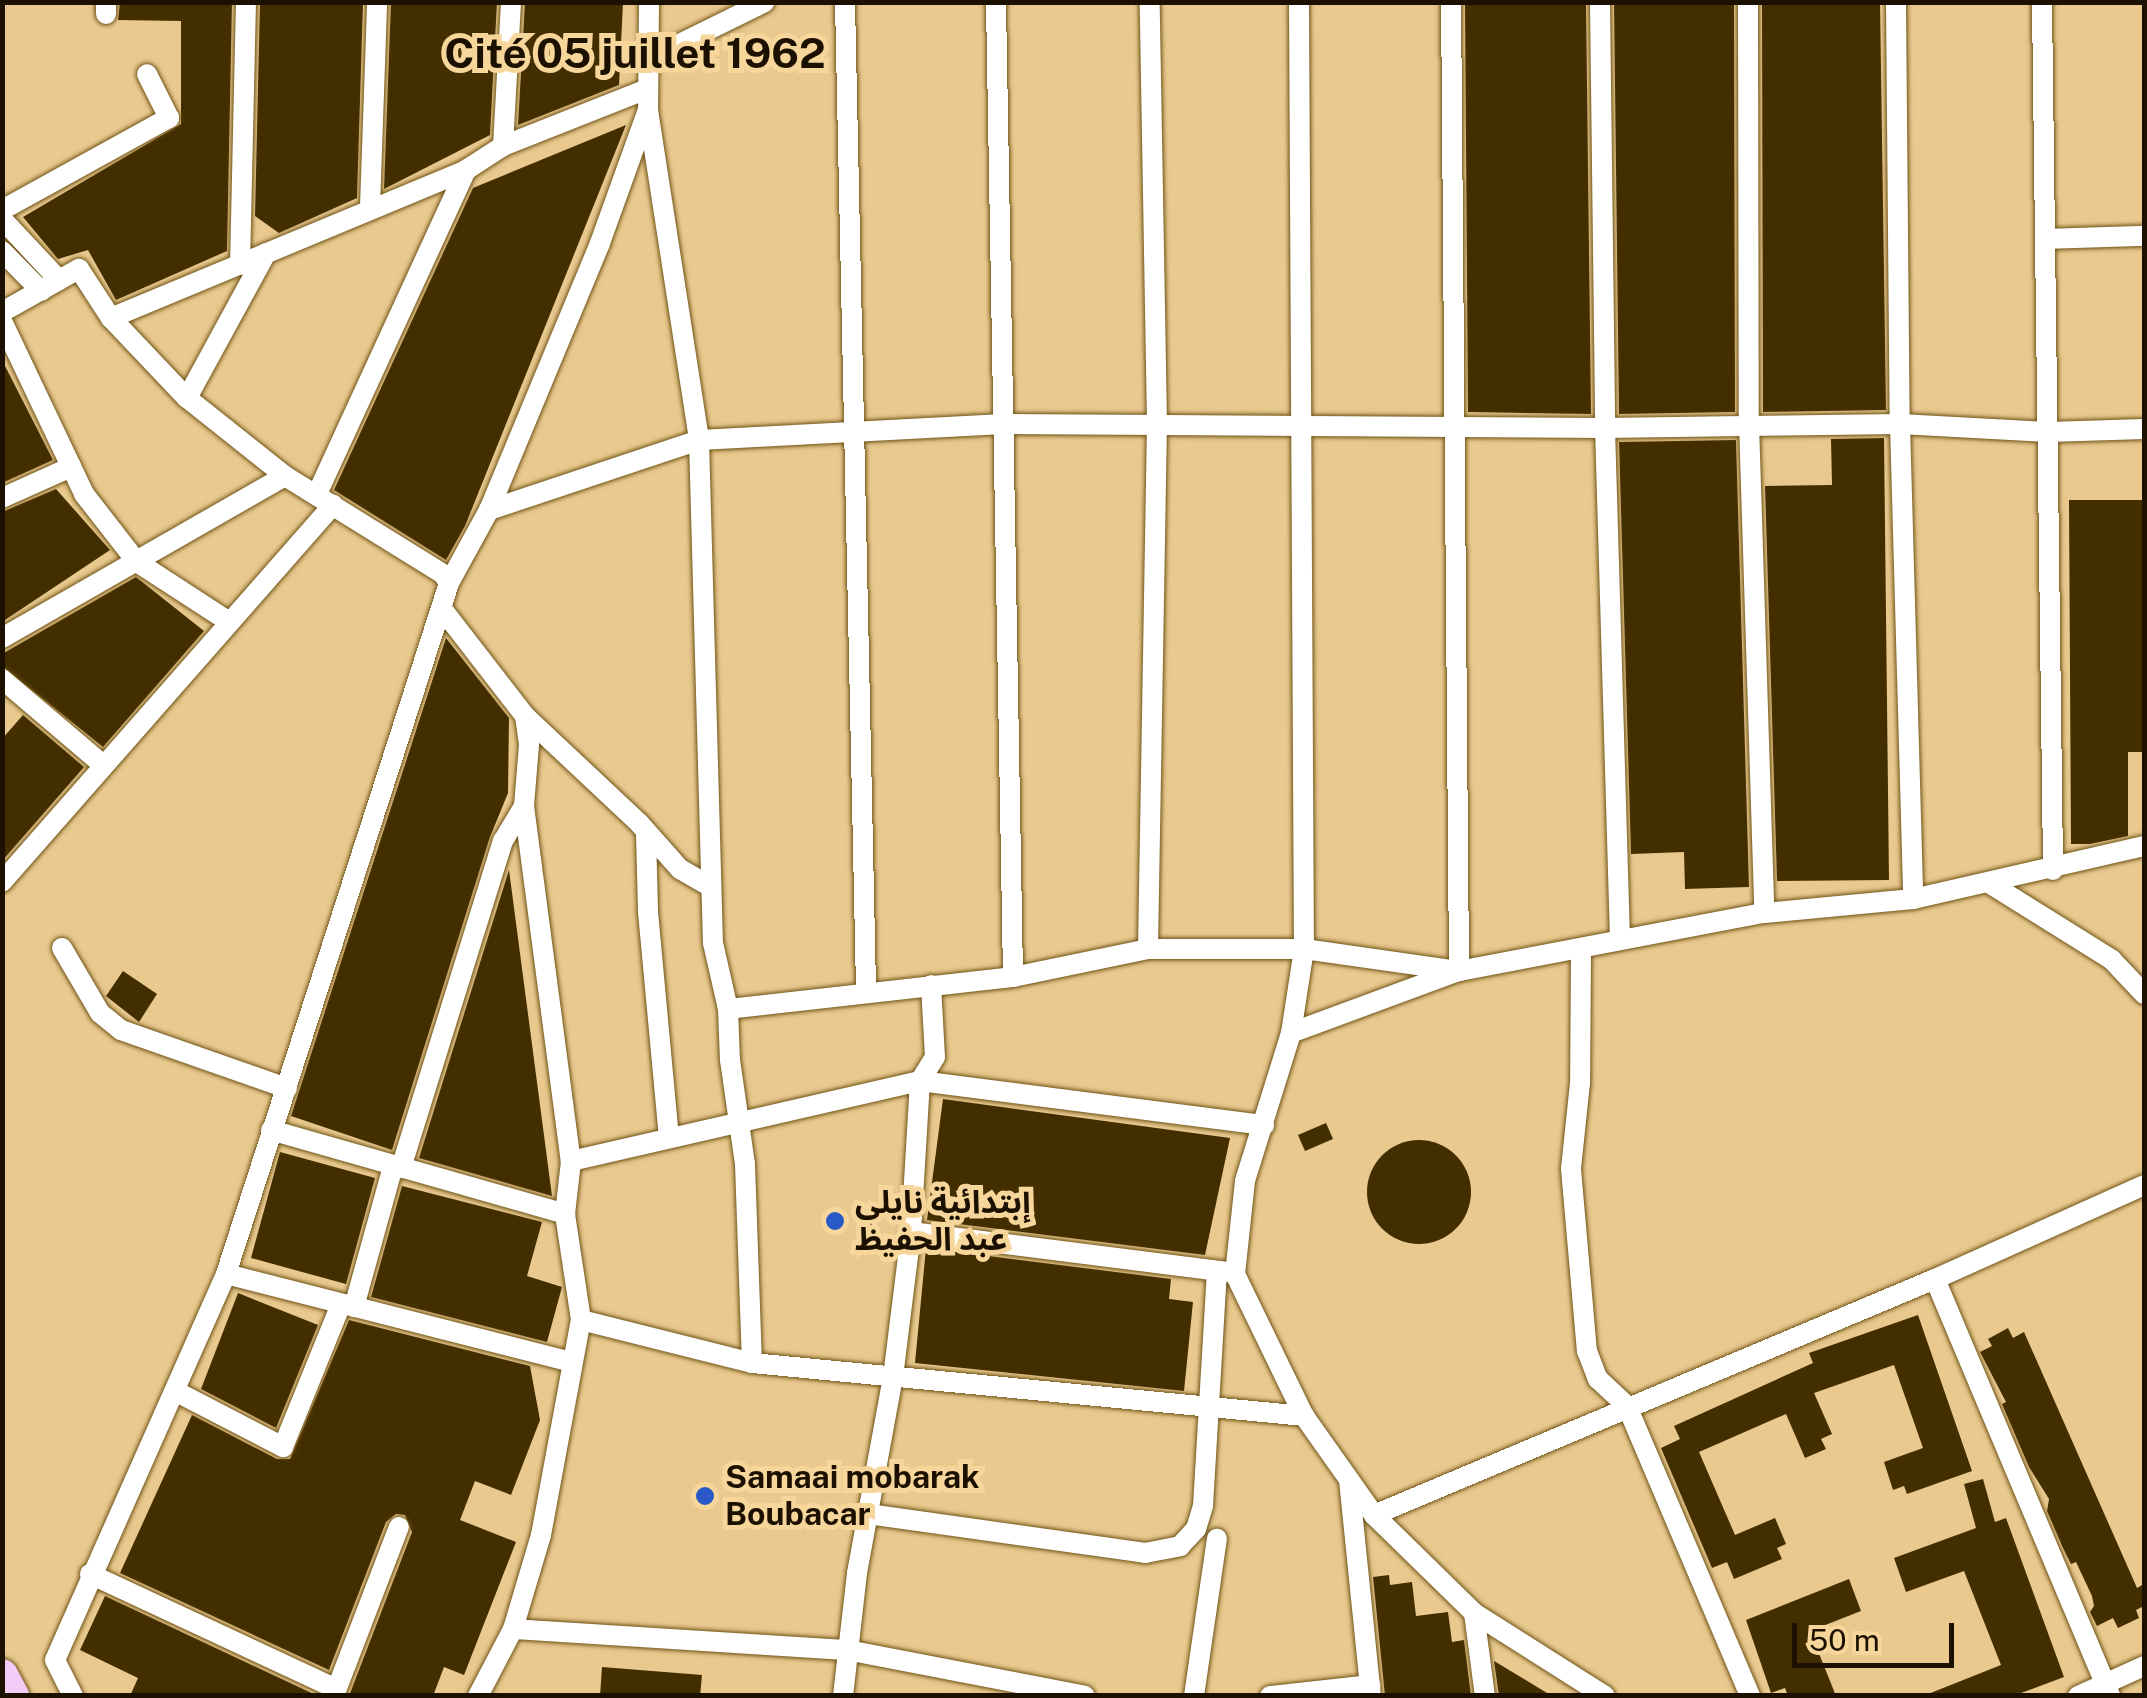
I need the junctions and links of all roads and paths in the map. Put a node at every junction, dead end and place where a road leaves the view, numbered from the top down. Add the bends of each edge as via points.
1 (246, 2) edge
2 (377, 2) edge
3 (510, 2) edge
4 (649, 2) edge
5 (765, 2) edge
6 (845, 2) edge
7 (996, 2) edge
8 (1150, 2) edge
9 (1299, 2) edge
10 (1450, 2) edge
11 (1600, 2) edge
12 (1748, 2) edge
13 (1896, 2) edge
14 (2042, 2) edge
15 (647, 60) junction
16 (146, 74) dead end
17 (647, 100) junction
18 (503, 146) junction
19 (466, 170) junction
20 (370, 207) junction
21 (2, 210) edge
22 (2, 219) edge
23 (2144, 236) edge
24 (2046, 238) junction
25 (2, 251) edge
26 (266, 253) junction
27 (240, 265) junction
28 (60, 280) junction
29 (40, 291) junction
30 (2, 312) edge
31 (111, 318) junction
32 (2, 321) edge
33 (187, 398) junction
34 (1157, 422) junction
35 (1748, 423) junction
36 (1004, 424) junction
37 (1452, 424) junction
38 (1900, 424) junction
39 (1302, 428) junction
40 (1605, 428) junction
41 (2144, 429) edge
42 (2048, 432) junction
43 (853, 434) junction
44 (699, 440) junction
45 (71, 467) junction
46 (286, 476) junction
47 (2, 498) edge
48 (325, 500) junction
49 (489, 510) junction
50 (137, 562) junction
51 (449, 583) junction
52 (443, 610) junction
53 (228, 620) junction
54 (2, 638) edge
55 (2, 679) edge
56 (526, 716) junction
57 (103, 765) junction
58 (524, 806) junction
59 (646, 834) junction
60 (2144, 846) edge
61 (2053, 870) junction
62 (4, 876) edge
63 (1989, 883) junction
64 (710, 887) junction
65 (1913, 899) junction
66 (1764, 913) junction
67 (1620, 939) junction
68 (62, 948) dead end
69 (1304, 948) junction
70 (1148, 949) junction
71 (1581, 951) junction
72 (1458, 971) junction
73 (1012, 977) junction
74 (931, 985) junction
75 (866, 992) junction
76 (2144, 994) edge
77 (728, 1009) junction
78 (1291, 1033) junction
79 (920, 1082) junction
80 (286, 1088) junction
81 (738, 1120) junction
82 (1264, 1125) junction
83 (271, 1130) junction
84 (669, 1137) junction
85 (571, 1161) junction
86 (397, 1167) junction
87 (2144, 1186) edge
88 (564, 1214) junction
89 (911, 1232) junction
90 (1226, 1272) junction
91 (226, 1274) junction
92 (1935, 1280) junction
93 (347, 1306) junction
94 (581, 1320) junction
95 (570, 1362) junction
96 (752, 1363) junction
97 (893, 1377) junction
98 (176, 1391) junction
99 (1628, 1406) junction
100 (1210, 1407) junction
101 (1304, 1416) junction
102 (1348, 1472) junction
103 (868, 1514) junction
104 (1374, 1516) junction
105 (400, 1527) dead end
106 (1217, 1538) dead end
107 (90, 1574) junction
108 (1474, 1613) junction
109 (513, 1629) junction
110 (847, 1650) junction
111 (2144, 1666) edge
112 (2, 1676) edge
113 (1370, 1690) edge
114 (2108, 1690) edge
115 (335, 1692) edge
116 (1056, 1694) edge
117 (12, 1696) edge
118 (73, 1696) edge
119 (478, 1696) edge
120 (843, 1696) edge
121 (1084, 1696) edge
122 (1194, 1696) edge
123 (1270, 1696) edge
124 (1485, 1696) edge
125 (1605, 1696) edge
126 (1750, 1696) edge
127 (2078, 1696) edge

1 - 27 street
2 - 20 street
3 - 18 street
4 - 15 street
5 - 15 street
6 - 43 street
7 - 36 street
8 - 34 street
9 - 39 street
10 - 37 street
11 - 40 street
12 - 35 street
13 - 38 street
14 - 24 street
15 - 17 street
16 - 21 street via 169,118
17 - 18 street
17 - 44 street
17 - 49 street via 600,243
18 - 19 street
19 - 20 street
19 - 48 street
20 - 26 street
22 - 28 street
23 - 24 street
24 - 42 street
25 - 29 street
26 - 27 street
26 - 33 street
27 - 31 street
28 - 29 street
28 - 31 street via 79,270
29 - 30 street
31 - 33 street
32 - 45 street
33 - 46 street
34 - 36 street
34 - 39 street
34 - 70 street
35 - 38 street
35 - 40 street
35 - 66 street
36 - 43 street
36 - 73 street
37 - 39 street
37 - 40 street
37 - 72 street
38 - 42 street
38 - 65 street
39 - 69 street
40 - 67 street
41 - 42 street
42 - 61 street
43 - 44 street
43 - 75 street
44 - 49 street
44 - 64 street
45 - 47 street
45 - 50 street
46 - 48 street
46 - 50 street
48 - 51 street
48 - 53 street
49 - 51 street
50 - 53 street
50 - 54 street
51 - 52 street
52 - 56 street
52 - 80 street
53 - 57 street
55 - 57 street
56 - 58 street
56 - 59 street
57 - 62 street
58 - 85 street
58 - 86 street via 503,841
59 - 64 street via 680,869
59 - 84 street
60 - 61 street
61 - 63 street
63 - 65 street
63 - 76 street via 2112,960
64 - 77 street via 713,943
65 - 66 street
66 - 67 street
67 - 71 street
68 - 80 street via 100,1013 122,1030
69 - 70 street
69 - 72 street
69 - 78 street
70 - 73 street
71 - 72 street
71 - 99 street via 1580,1083 1570,1169 1581,1325 1598,1379
72 - 78 street
73 - 74 street
74 - 75 street
74 - 79 street via 935,1057
75 - 77 street
77 - 81 street
78 - 82 street
79 - 81 street
79 - 82 street
79 - 89 street
80 - 83 street
81 - 84 street
81 - 96 street
82 - 90 street
83 - 86 street
83 - 91 street
84 - 85 street
85 - 88 street
86 - 88 street
86 - 93 street
87 - 92 street
88 - 94 street
89 - 90 street
89 - 97 street
90 - 100 street
90 - 101 street
91 - 93 street
91 - 98 street
92 - 99 street
92 - 114 street
93 - 95 street
93 - 98 street via 283,1448
94 - 95 street
94 - 96 street
95 - 109 street via 542,1535
96 - 97 street
97 - 100 street
97 - 103 street
98 - 107 street
99 - 104 street
99 - 126 street
100 - 101 street
100 - 103 street via 1201,1518 1189,1538 1169,1551
101 - 102 street
102 - 104 street
102 - 113 street
103 - 110 street
104 - 108 street
105 - 115 street
106 - 122 street
107 - 115 street
107 - 118 street via 55,1660
108 - 124 street
108 - 125 street
109 - 110 street
109 - 119 street
110 - 116 street
110 - 120 street
111 - 114 street
112 - 117 highway
113 - 123 street
114 - 127 street
116 - 121 street

